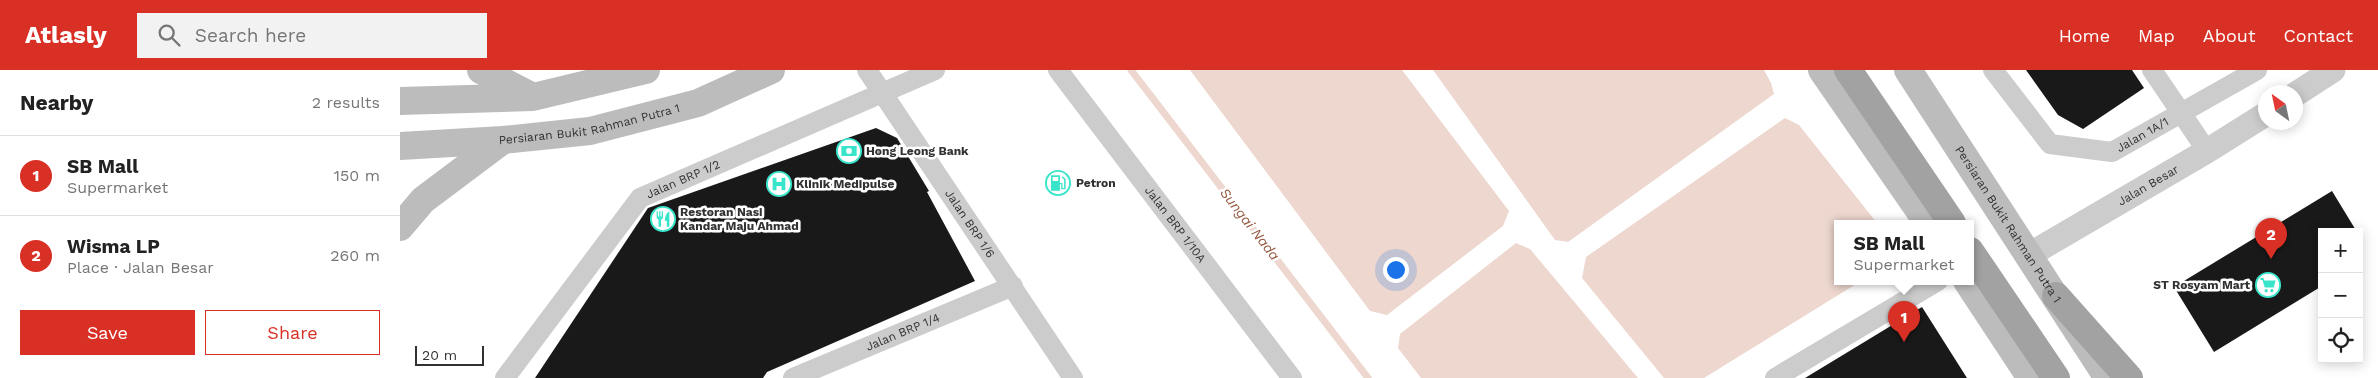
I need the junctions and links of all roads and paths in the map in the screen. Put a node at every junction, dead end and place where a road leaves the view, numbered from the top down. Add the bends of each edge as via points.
1 (481, 70) edge
2 (646, 70) edge
3 (771, 70) edge
4 (867, 70) edge
5 (935, 70) edge
6 (1058, 70) edge
7 (1822, 70) edge
8 (1848, 70) edge
9 (1908, 70) edge
10 (1993, 70) edge
11 (2152, 70) edge
12 (2257, 70) edge
13 (2333, 70) edge
14 (2303, 89) edge
15 (882, 94) junction
16 (533, 97) junction
17 (400, 101) edge
18 (2181, 112) junction
19 (2258, 119) edge
20 (503, 140) junction
21 (400, 146) edge
22 (2207, 151) junction
23 (1926, 220) edge
24 (1950, 220) edge
25 (400, 227) edge
26 (2030, 255) junction
27 (1974, 257) edge
28 (1931, 285) edge
29 (1970, 285) edge
30 (1013, 286) junction
31 (2056, 296) junction
32 (505, 378) edge
33 (793, 378) edge
34 (1073, 378) edge
35 (1292, 378) edge
36 (1775, 378) edge
37 (2031, 378) edge
38 (2056, 378) edge
39 (2108, 378) edge
40 (2129, 378) edge

1 - 16 main road
2 - 16 main road
3 - 20 main road, Persiaran Bukit Rahman Putra 1 via 698,103 590,131
4 - 15 street, Jalan BRP 1/6
5 - 15 street, Jalan BRP 1/2
6 - 35 street, Jalan BRP 1/10A
7 - 23 main road
8 - 24 highway
9 - 26 main road, Persiaran Bukit Rahman Putra 1
10 - 18 street, Jalan 1A/1 via 2050,144 2112,152
11 - 18 street
12 - 18 street, Jalan 1A/1
13 - 14 street
15 - 30 street, Jalan BRP 1/6
15 - 32 street, Jalan BRP 1/2 via 640,198
16 - 17 main road
18 - 22 street
19 - 22 street, Jalan Besar
20 - 21 main road, Persiaran Bukit Rahman Putra 1
20 - 25 main road via 423,200
22 - 26 street, Jalan Besar
26 - 31 main road, Persiaran Bukit Rahman Putra 1
27 - 38 highway
28 - 36 street
29 - 37 main road
30 - 33 street, Jalan BRP 1/4
30 - 34 street, Jalan BRP 1/6
31 - 39 main road, Persiaran Bukit Rahman Putra 1
31 - 40 highway

